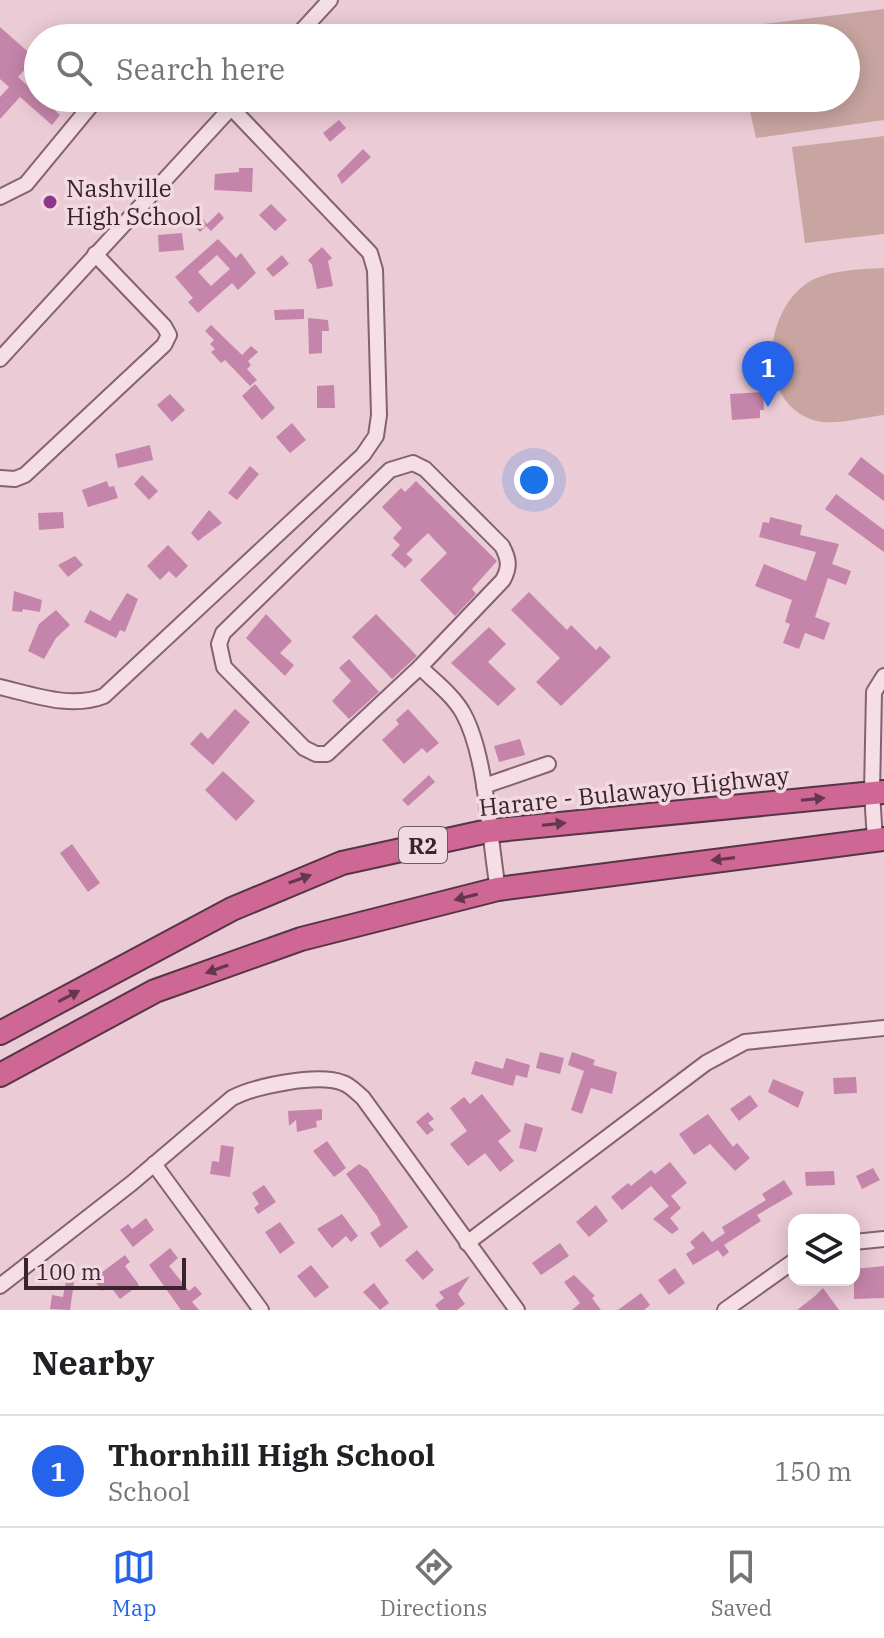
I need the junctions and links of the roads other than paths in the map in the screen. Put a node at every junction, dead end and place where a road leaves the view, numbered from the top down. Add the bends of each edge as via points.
1 (330, 0) edge
2 (308, 24) edge
3 (85, 112) edge
4 (221, 112) edge
5 (241, 112) edge
6 (0, 197) edge
7 (95, 254) junction
8 (5, 343) edge
9 (0, 359) edge
10 (0, 478) edge
11 (420, 667) junction
12 (884, 676) edge
13 (0, 687) edge
14 (548, 764) dead end
15 (484, 786) junction
16 (878, 792) edge
17 (488, 831) junction
18 (880, 840) edge
19 (498, 889) junction
20 (884, 1028) edge
21 (0, 1033) edge
22 (0, 1075) edge
23 (154, 1164) junction
24 (884, 1239) edge
25 (860, 1241) edge
26 (467, 1243) junction
27 (788, 1265) edge
28 (0, 1286) edge
29 (261, 1310) edge
30 (517, 1310) edge
31 (725, 1310) edge

1 - 2 street
3 - 6 street via 26,184
4 - 7 street
5 - 13 street via 370,253 376,436 363,455 104,696 71,703
7 - 8 street
7 - 10 street via 169,335 25,475
8 - 9 street
11 - 11 street via 503,580 508,557 425,469 413,463 390,470 223,633 219,644 224,667 316,754 327,754
11 - 15 street via 463,712
12 - 16 street via 874,692
14 - 15 street
15 - 17 street
17 -> 16 highway, Harare - Bulawayo Highway / R2
16 - 18 street
17 - 19 street
21 -> 17 highway, Harare - Bulawayo Highway / R2 via 278,887 342,863
18 -> 19 highway
19 -> 22 highway via 301,939 155,991
20 - 26 street via 745,1042 706,1063
23 - 26 street via 247,1090 324,1079 345,1083 363,1098
23 - 28 street
23 - 29 street
24 - 25 street
26 - 30 street
27 - 31 street

